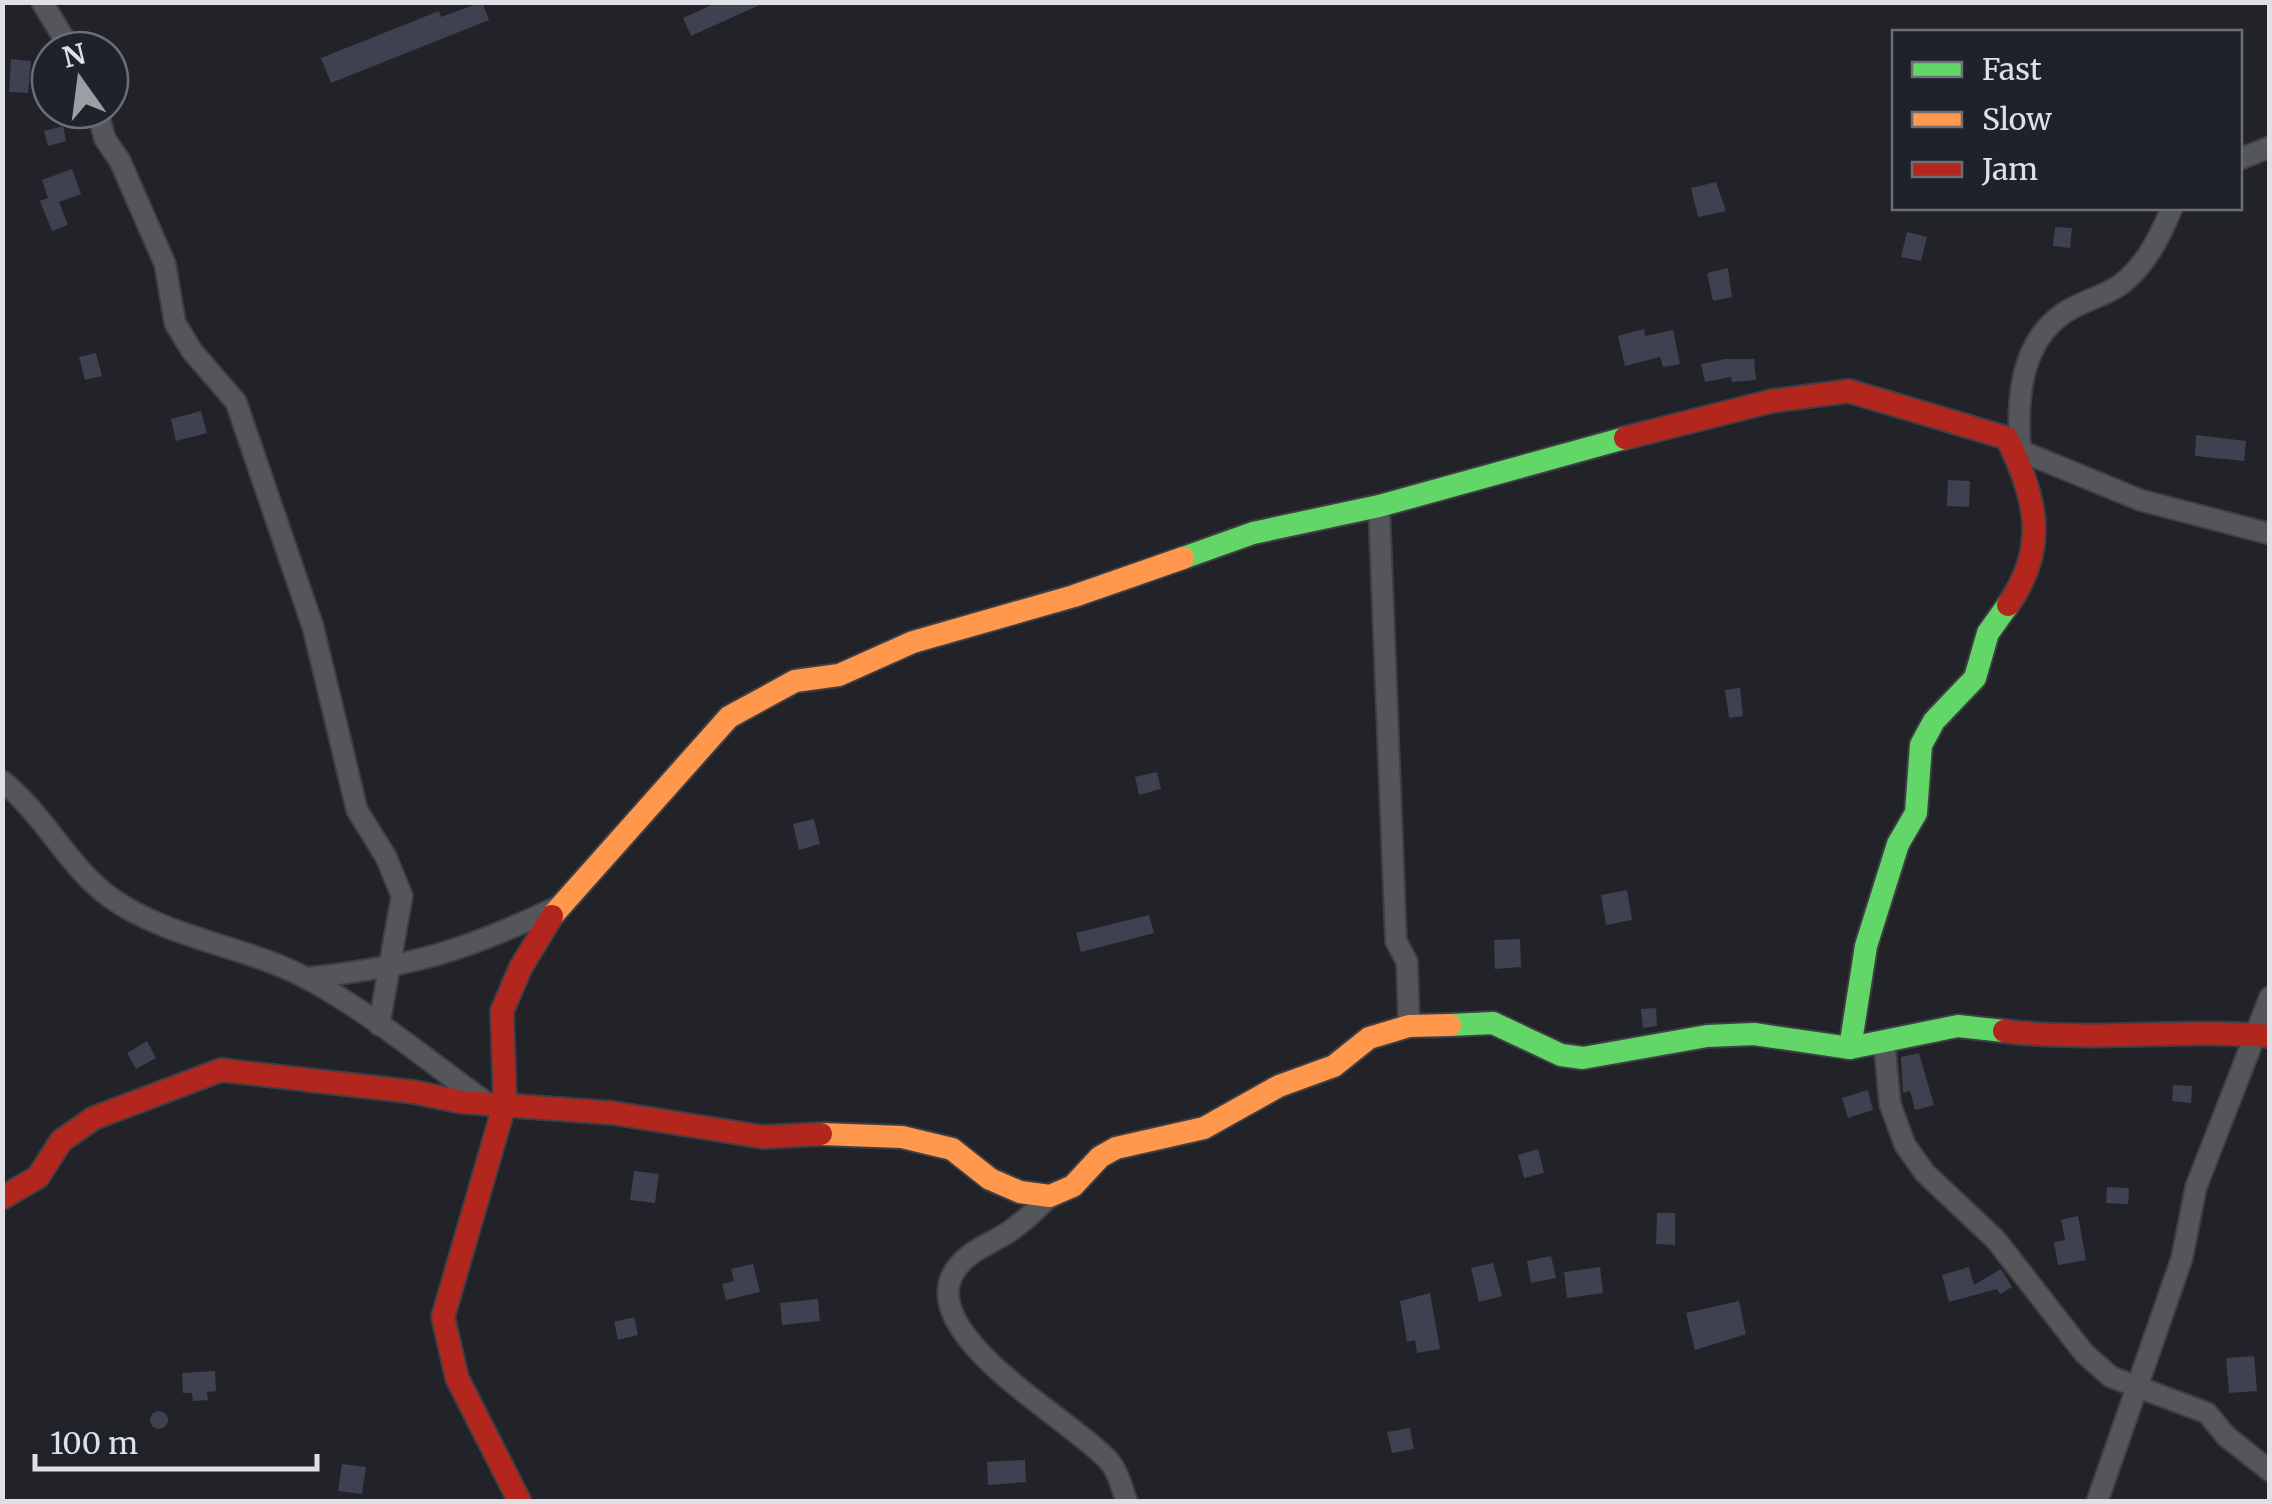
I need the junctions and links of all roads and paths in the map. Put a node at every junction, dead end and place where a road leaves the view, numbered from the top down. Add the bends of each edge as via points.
1 (42, 2) edge
2 (58, 30) edge
3 (103, 130) edge
4 (2270, 147) edge
5 (2242, 157) edge
6 (2171, 210) edge
7 (2018, 448) junction
8 (1380, 506) junction
9 (2270, 534) edge
10 (2, 781) edge
11 (558, 906) junction
12 (388, 970) junction
13 (306, 978) junction
14 (2270, 996) edge
15 (379, 1025) junction
16 (1409, 1026) junction
17 (2261, 1035) edge
18 (1884, 1041) junction
19 (1850, 1048) junction
20 (495, 1103) junction
21 (1050, 1196) junction
22 (2, 1198) edge
23 (2136, 1388) junction
24 (2270, 1471) edge
25 (520, 1502) edge
26 (1127, 1502) edge
27 (2097, 1502) edge

1 - 2 street
3 - 12 street via 166,264 176,323 236,402 278,522 313,626 356,810 402,896
4 - 5 street
6 - 7 street via 2135,272 2066,311 2040,336 2017,407
7 - 8 street via 2008,438 1849,391 1822,392
7 - 9 street via 2140,500
7 - 19 street via 2030,484 2036,549 1988,633 1974,678 1921,745 1916,812 1898,844 1866,946
8 - 11 street via 1253,533 1074,596 913,642 839,675 795,681 728,717
8 - 16 street via 1396,941 1406,962
10 - 13 street via 112,899
11 - 12 street via 496,936
11 - 20 street via 502,1011
12 - 13 street
12 - 15 street
13 - 15 street
14 - 17 street
15 - 20 street
16 - 19 street via 1492,1023 1582,1058 1754,1034
16 - 21 street via 1369,1038 1334,1066 1279,1086 1204,1128 1116,1148
17 - 18 street via 2203,1030 2070,1038 1958,1026
17 - 23 street via 2196,1187 2182,1258
18 - 19 street
18 - 23 street via 1890,1104 1905,1145 1925,1173 1996,1240 2084,1353
20 - 21 street via 762,1137 902,1137 952,1149 1020,1192
20 - 22 street via 222,1070 94,1118 61,1141 38,1177
20 - 25 street via 443,1317 457,1378
21 - 26 street via 1024,1221 976,1248 951,1278 951,1308 981,1354 1112,1464
23 - 24 street via 2207,1413
23 - 27 street

